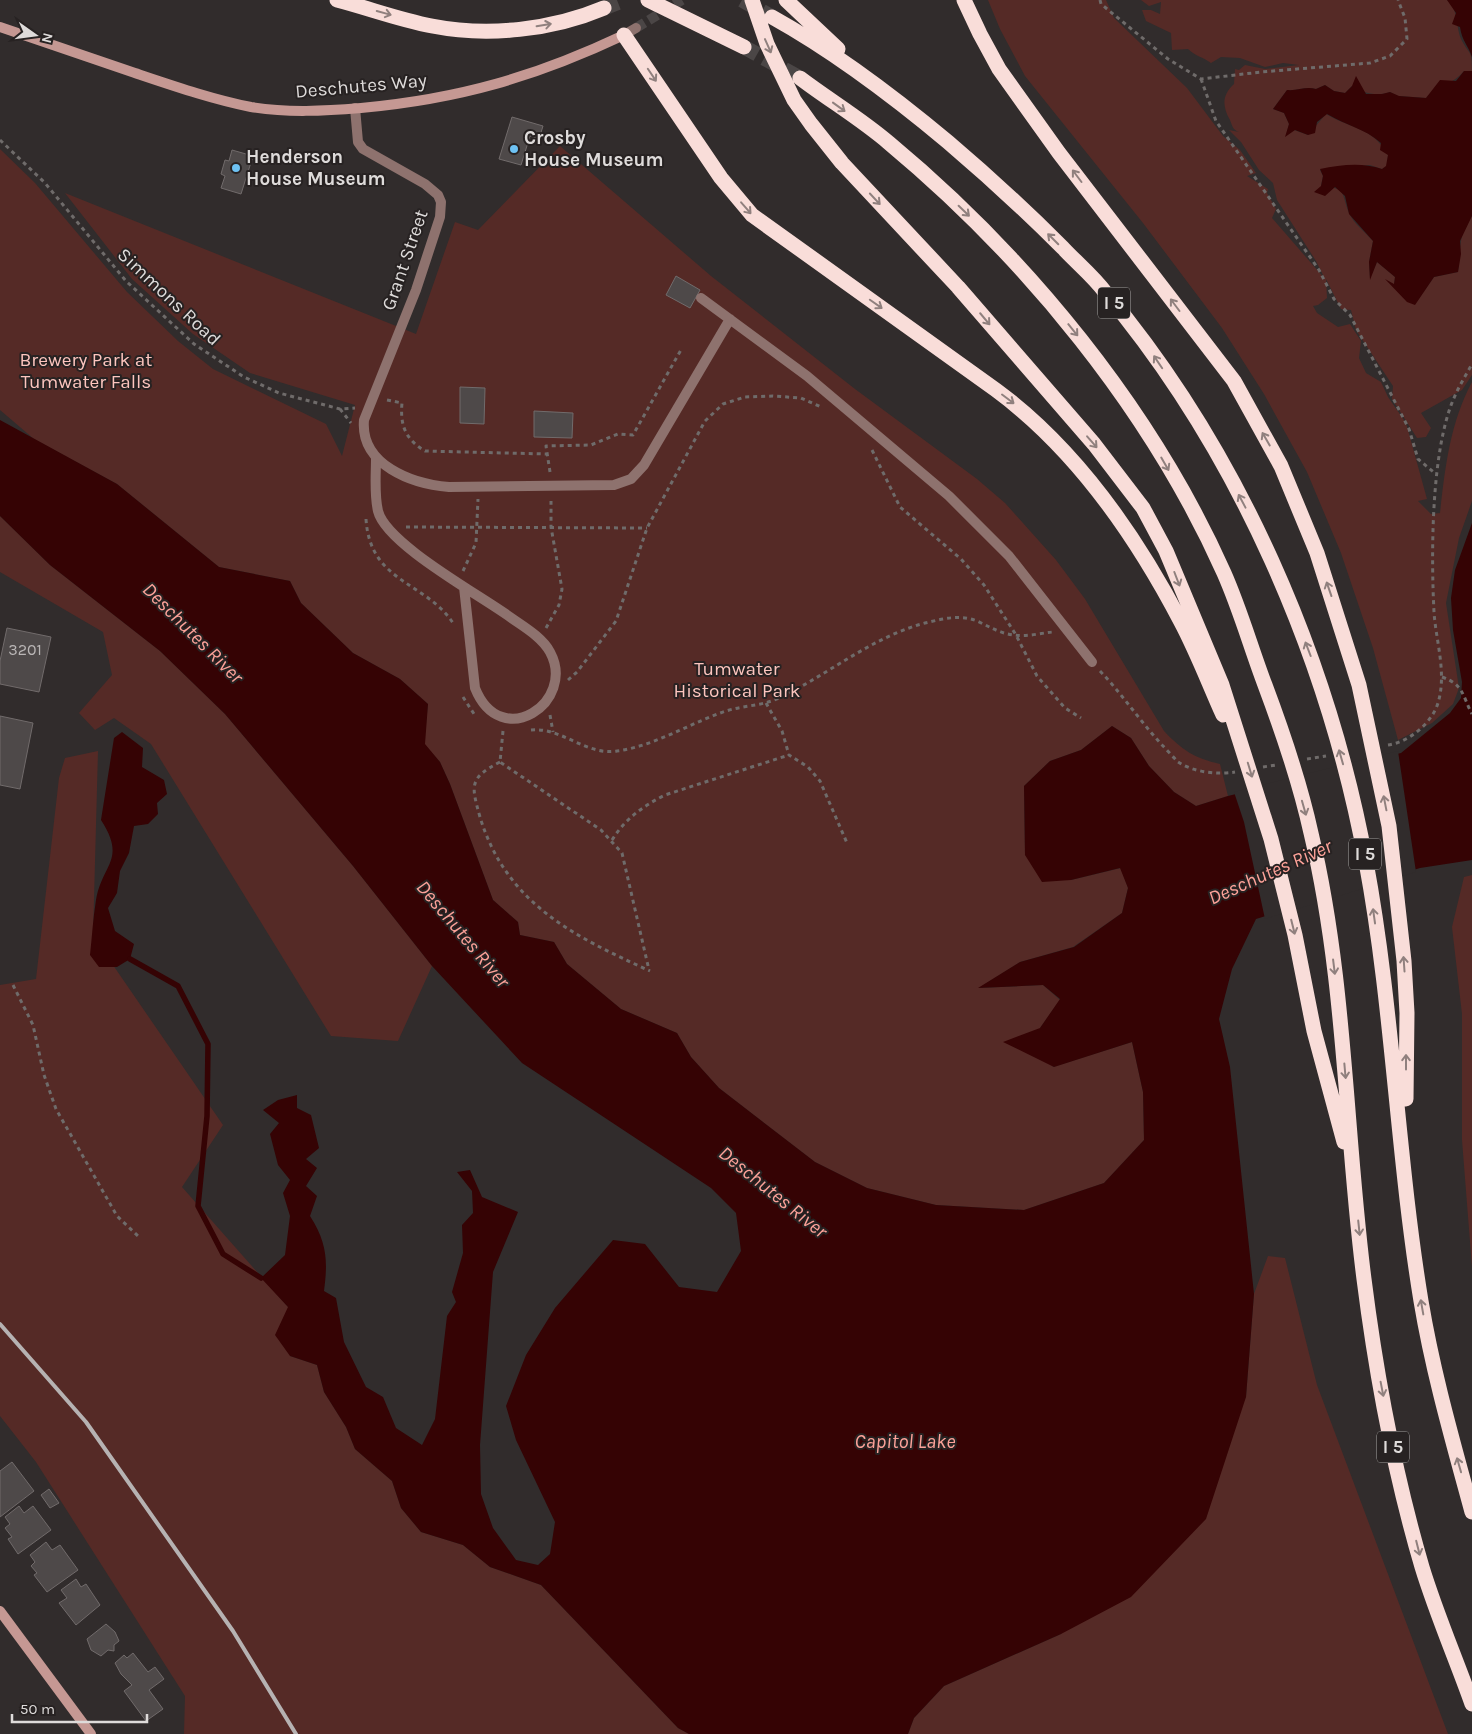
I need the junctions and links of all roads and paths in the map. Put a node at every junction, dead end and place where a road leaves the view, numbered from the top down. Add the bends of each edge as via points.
1 (336, 0) edge
2 (648, 0) edge
3 (752, 0) edge
4 (786, 0) edge
5 (964, 0) edge
6 (1100, 0) edge
7 (1398, 0) edge
8 (604, 8) tunnel mouth
9 (772, 17) tunnel mouth
10 (0, 27) edge
11 (630, 32) joint
12 (744, 47) tunnel mouth
13 (800, 78) tunnel mouth
14 (1200, 79) junction
15 (885, 92) junction
16 (355, 108) junction
17 (0, 140) edge
18 (701, 298) dead end
19 (730, 319) junction
20 (682, 348) dead end
21 (1472, 364) edge
22 (386, 400) dead end
23 (360, 408) dead end
24 (340, 409) junction
25 (828, 410) dead end
26 (352, 426) dead end
27 (868, 442) dead end
28 (546, 454) junction
29 (376, 458) junction
30 (550, 472) dead end
31 (1437, 475) junction
32 (478, 495) dead end
33 (551, 501) dead end
34 (366, 514) dead end
35 (551, 526) junction
36 (478, 527) junction
37 (647, 528) junction
38 (399, 530) dead end
39 (460, 576) dead end
40 (464, 587) junction
41 (454, 624) dead end
42 (1068, 631) junction
43 (543, 632) dead end
44 (1016, 635) junction
45 (1092, 662) joint
46 (565, 675) dead end
47 (1442, 678) junction
48 (460, 688) dead end
49 (766, 703) junction
50 (552, 713) dead end
51 (1472, 714) edge
52 (1081, 718) dead end
53 (478, 719) dead end
54 (1236, 724) junction
55 (495, 729) dead end
56 (526, 730) dead end
57 (553, 732) junction
58 (1400, 743) dead end
59 (789, 755) junction
60 (500, 762) junction
61 (1202, 771) dead end
62 (612, 840) junction
63 (847, 843) dead end
64 (12, 985) dead end
65 (1354, 1180) junction
66 (1405, 1180) junction
67 (139, 1237) dead end
68 (1472, 1512) edge
69 (0, 1611) edge
70 (1472, 1704) edge
71 (91, 1734) edge

1 -> 8 highway via 432,26 471,30 517,29 570,20
2 - 12 highway
3 -> 54 highway via 767,44 794,100 811,124 842,163 958,287 1094,444 1143,508 1166,551 1204,639
4 - 15 highway
66 -> 5 highway via 1406,1013 1389,826 1359,685 1317,554 1281,466 1234,381 1059,153 999,69
6 - 14 path via 1168,59
7 - 14 path via 1405,18 1407,39 1390,56 1370,63
9 - 15 highway, I 5 via 832,52
10 - 16 main road, Deschutes Way via 196,94 253,107 296,110
11 - 16 main road, Deschutes Way via 543,70 477,90 401,104
11 -> 54 highway via 721,178 752,215 1002,394 1059,444 1138,547 1182,624 1224,716
13 -> 65 highway, I 5 via 886,140 964,211 1033,282 1091,352 1156,448 1224,573 1276,711 1311,833 1341,1023
14 - 31 path via 1216,121 1319,270 1334,299 1350,315 1409,429 1418,459
66 -> 15 highway, I 5 via 1389,1016 1366,862 1351,793 1312,657 1256,527 1186,403 1103,288 1003,189
16 - 29 lane, Grant Street via 358,142 363,149 434,190 441,202 440,218 416,290 364,420 363,435
17 - 24 path, Simmons Road via 46,183 126,280 194,344 252,382 279,393
18 - 19 lane
19 - 29 lane via 644,465 631,479 614,486 436,486 404,476
19 - 42 lane via 807,376 949,496 1009,556
20 - 28 path via 632,435 618,434 591,445 546,446
21 - 31 path via 1453,399 1442,437
22 - 28 path via 402,404 400,422 416,446 424,451
23 - 24 path, Simmons Road
24 - 26 path
25 - 37 path via 801,398 773,396 745,397 723,404 705,421
27 - 44 path via 900,507 961,559 984,585
28 - 30 path
29 - 40 lane via 378,512 386,529
31 - 47 path via 1434,614
32 - 36 path
33 - 35 path
34 - 41 path via 375,553 385,567 446,612
35 - 36 path
35 - 37 path
35 - 43 path via 562,589 559,605
36 - 38 path via 407,526
36 - 39 path via 476,544
37 - 46 path via 616,622 566,682
40 - 40 lane via 534,634 550,652 554,689 546,703 532,714 502,718 480,701 475,688
42 - 44 path
42 - 45 lane
44 - 49 path via 991,629 975,620 952,617 922,624 897,633
44 - 52 path via 1037,676 1066,708
45 - 61 path via 1120,692 1146,728 1179,762
47 - 51 path via 1463,691
47 - 58 path via 1438,704 1419,731
48 - 53 path via 466,704
49 - 57 path via 728,710 615,752 594,750
49 - 59 path via 782,731
50 - 57 path via 549,716
54 -> 65 highway via 1271,839 1314,1031
55 - 60 path via 505,731
56 - 57 path
59 - 62 path via 646,804 622,825
59 - 63 path via 820,781
60 - 62 path
60 - 62 path via 482,771 473,793 487,837 518,889 542,911 577,934 650,971 622,853
64 - 67 path via 32,1026 56,1109 117,1216
65 -> 70 highway, I 5 via 1364,1279 1391,1436 1423,1568
68 -> 66 highway, I 5 via 1434,1372
69 - 71 main road

